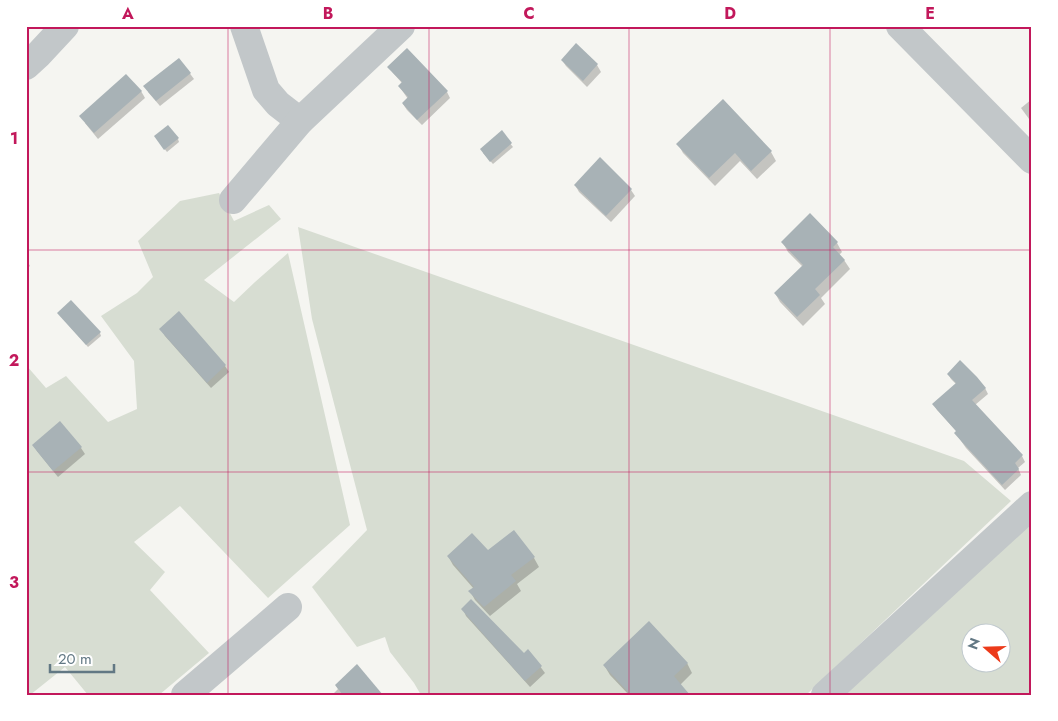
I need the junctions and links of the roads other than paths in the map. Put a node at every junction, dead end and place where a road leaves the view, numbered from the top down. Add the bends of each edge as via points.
1 (65, 26) edge
2 (244, 26) edge
3 (402, 26) edge
4 (900, 26) edge
5 (26, 66) edge
6 (300, 121) junction
7 (1032, 160) edge
8 (233, 200) dead end
9 (1032, 505) edge
10 (288, 607) dead end
11 (186, 695) edge
12 (825, 695) edge

1 - 5 street
2 - 6 street via 266,90
3 - 6 street
4 - 7 street
6 - 8 street
9 - 12 street
10 - 11 street

